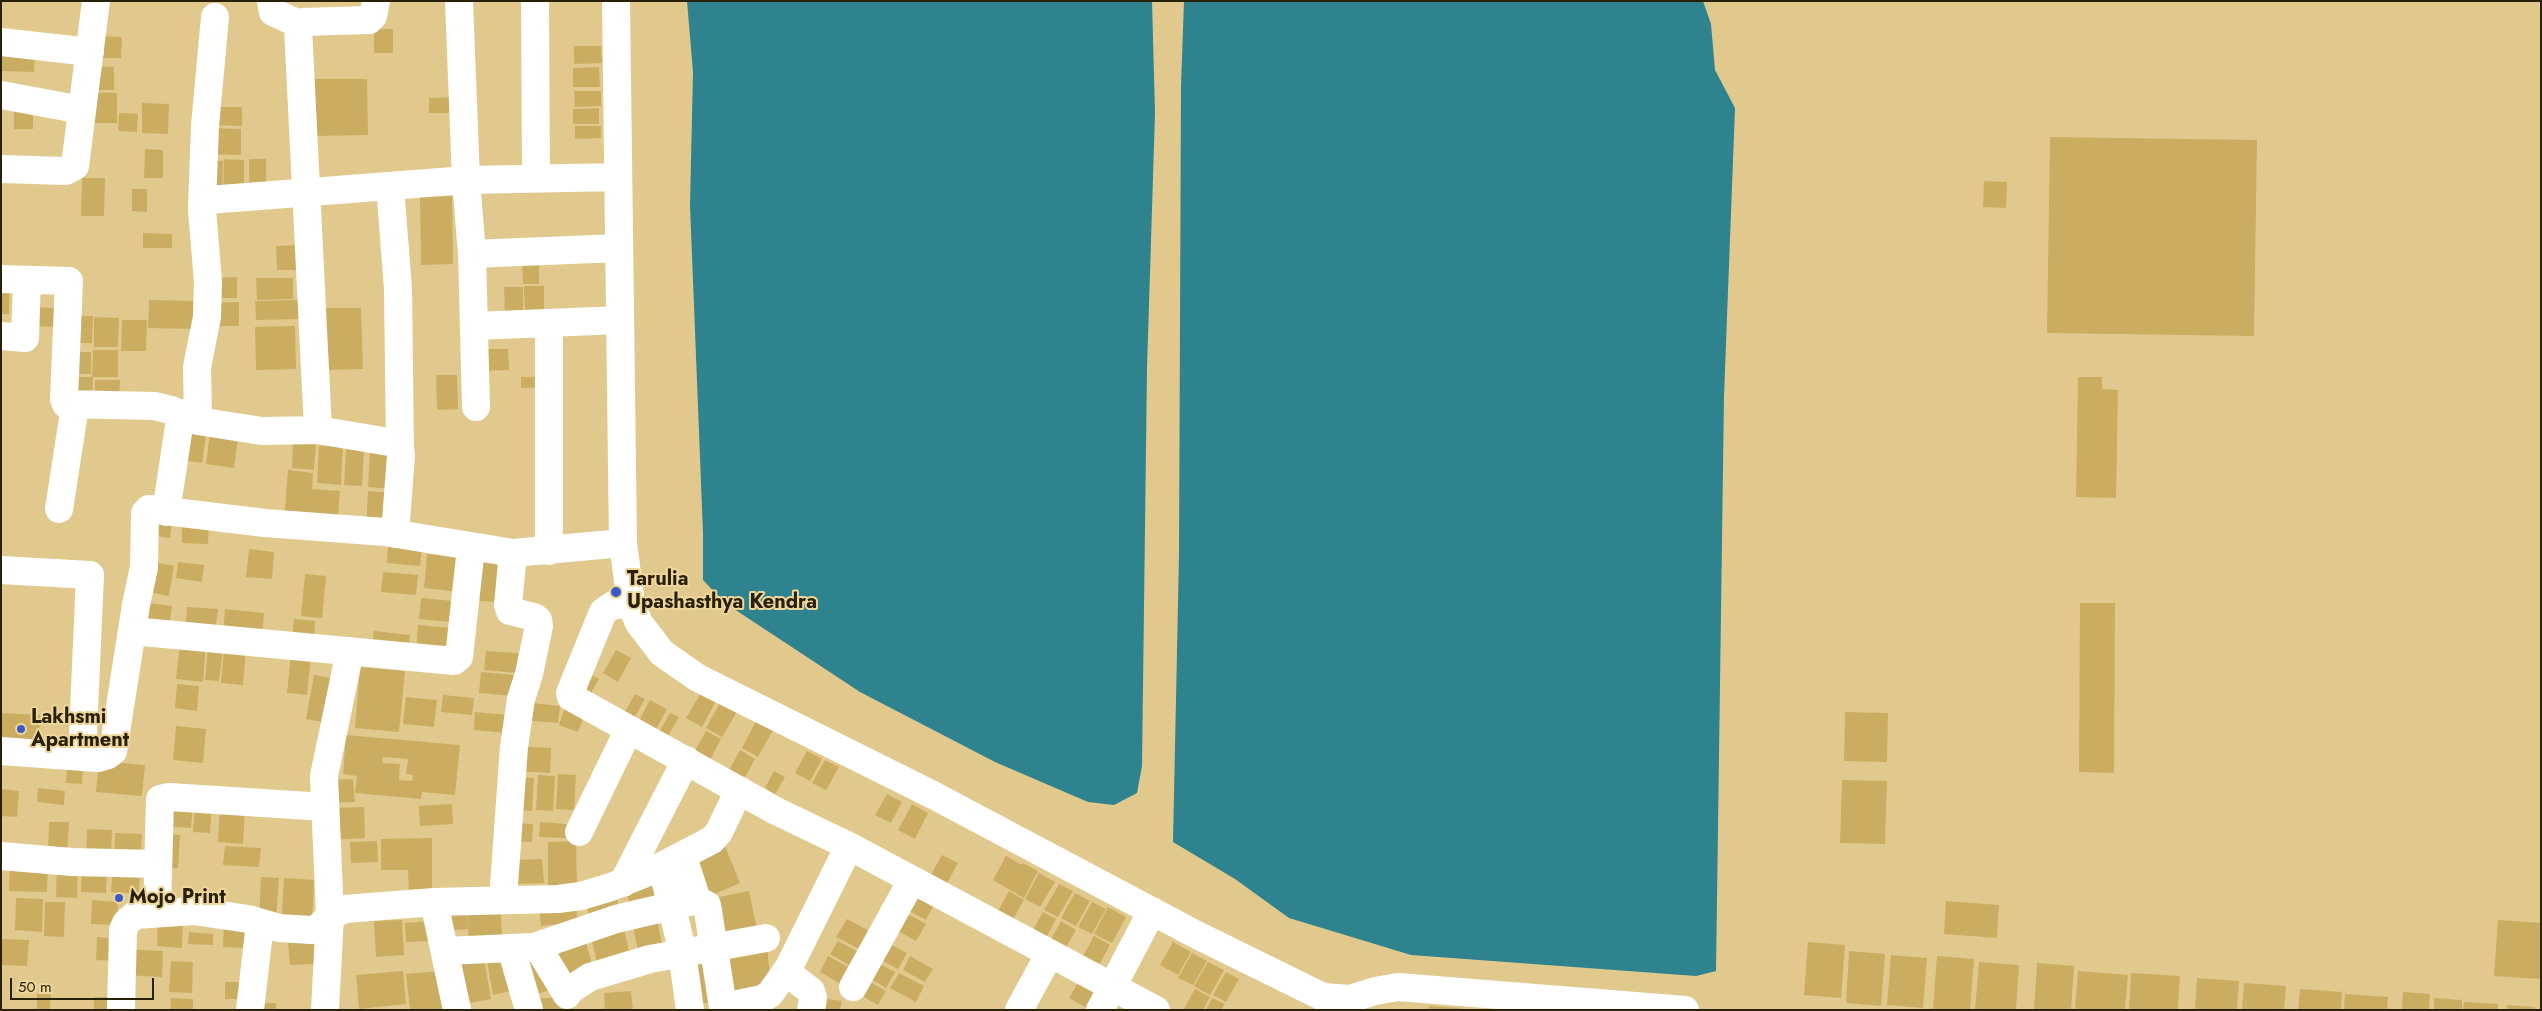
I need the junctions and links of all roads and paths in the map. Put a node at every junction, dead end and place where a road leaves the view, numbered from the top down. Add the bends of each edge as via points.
1 (96, 1) edge
2 (271, 1) edge
3 (376, 1) edge
4 (459, 1) edge
5 (535, 1) edge
6 (616, 1) edge
7 (312, 16) edge
8 (215, 17) dead end
9 (1, 42) edge
10 (90, 52) junction
11 (1, 95) edge
12 (82, 110) junction
13 (1, 169) edge
14 (536, 177) junction
15 (617, 177) junction
16 (466, 180) junction
17 (390, 186) junction
18 (306, 193) junction
19 (202, 206) junction
20 (618, 248) junction
21 (472, 254) junction
22 (14, 280) edge
23 (620, 320) junction
24 (550, 324) junction
25 (474, 326) junction
26 (1, 336) edge
27 (75, 406) junction
28 (476, 407) dead end
29 (190, 417) junction
30 (318, 430) junction
31 (400, 448) junction
32 (59, 509) dead end
33 (166, 512) junction
34 (396, 534) junction
35 (623, 543) junction
36 (470, 548) junction
37 (550, 551) junction
38 (513, 553) junction
39 (1, 570) edge
40 (631, 604) junction
41 (132, 631) junction
42 (350, 651) junction
43 (629, 729) junction
44 (1, 751) edge
45 (82, 756) junction
46 (686, 760) junction
47 (739, 790) junction
48 (325, 808) junction
49 (579, 832) dead end
50 (849, 846) junction
51 (1, 856) edge
52 (673, 862) junction
53 (158, 864) junction
54 (912, 880) junction
55 (623, 883) junction
56 (503, 899) junction
57 (434, 902) junction
58 (685, 904) junction
59 (1152, 911) junction
60 (157, 912) junction
61 (330, 916) junction
62 (260, 923) junction
63 (766, 938) dead end
64 (524, 947) junction
65 (714, 948) junction
66 (444, 951) junction
67 (682, 955) junction
68 (1049, 955) junction
69 (786, 972) junction
70 (853, 987) dead end
71 (1417, 996) edge
72 (1106, 998) edge
73 (1589, 1006) edge
74 (704, 1009) edge
75 (121, 1010) edge
76 (250, 1010) edge
77 (326, 1010) edge
78 (457, 1010) edge
79 (529, 1010) edge
80 (811, 1010) edge
81 (1019, 1010) edge
82 (1156, 1010) edge
83 (1685, 1010) edge

1 - 10 street
2 - 7 street via 273,12
3 - 7 street via 370,20
4 - 16 street
5 - 14 street
6 - 15 street
7 - 18 street
8 - 19 street
9 - 10 street
10 - 12 street
11 - 12 street
12 - 13 street via 73,169
14 - 15 street
14 - 16 street
15 - 20 street
16 - 17 street
16 - 21 street
17 - 18 street
17 - 31 street via 398,289
18 - 19 street via 208,200
18 - 30 street
19 - 29 street via 208,282 207,317
20 - 21 street
20 - 23 street
21 - 25 street
22 - 26 street via 25,338
22 - 27 street via 69,281 64,399 66,404
23 - 24 street
23 - 35 street
24 - 25 street
24 - 37 street
25 - 28 street
27 - 29 street via 137,405
27 - 32 street
29 - 30 street via 262,431
29 - 33 street
30 - 31 street via 395,443
31 - 34 street
33 - 34 street
33 - 41 street via 149,509 145,513 144,568
34 - 36 street
35 - 37 street
35 - 40 street
36 - 38 street
36 - 42 street via 467,599 457,660
37 - 38 street
38 - 56 street via 510,611 534,617 539,626 521,699 514,747
39 - 45 street via 90,575
40 - 43 street via 613,605 603,612 570,693 571,697
40 - 59 street via 649,639 662,653 698,678 933,795
41 - 42 street
41 - 45 street via 113,751 98,758
42 - 48 street via 324,776
43 - 46 street
43 - 49 street
44 - 45 street
46 - 47 street
46 - 55 street
47 - 50 street
47 - 52 street via 712,840
48 - 53 street via 164,797 159,803
48 - 61 street
50 - 54 street
50 - 69 street
51 - 53 street
52 - 55 street
52 - 58 street
53 - 60 street
54 - 68 street
54 - 70 street
55 - 56 street via 571,898
56 - 57 street
57 - 61 street via 345,909
57 - 66 street
58 - 64 street via 616,919
58 - 65 street via 707,905
58 - 67 street
59 - 71 street via 1323,997 1350,999 1385,989
59 - 72 street
60 - 62 street via 194,911 230,915
60 - 75 street via 135,915 123,930
61 - 62 street via 321,926 311,930
61 - 77 street
62 - 76 street
63 - 65 street
64 - 66 street
64 - 67 street via 567,994 590,977 659,957
64 - 79 street
65 - 67 street
65 - 69 street via 723,1007 766,998
66 - 78 street
67 - 74 street
68 - 72 street
68 - 81 street
69 - 80 street via 811,991
71 - 73 street
72 - 82 street
73 - 83 street

